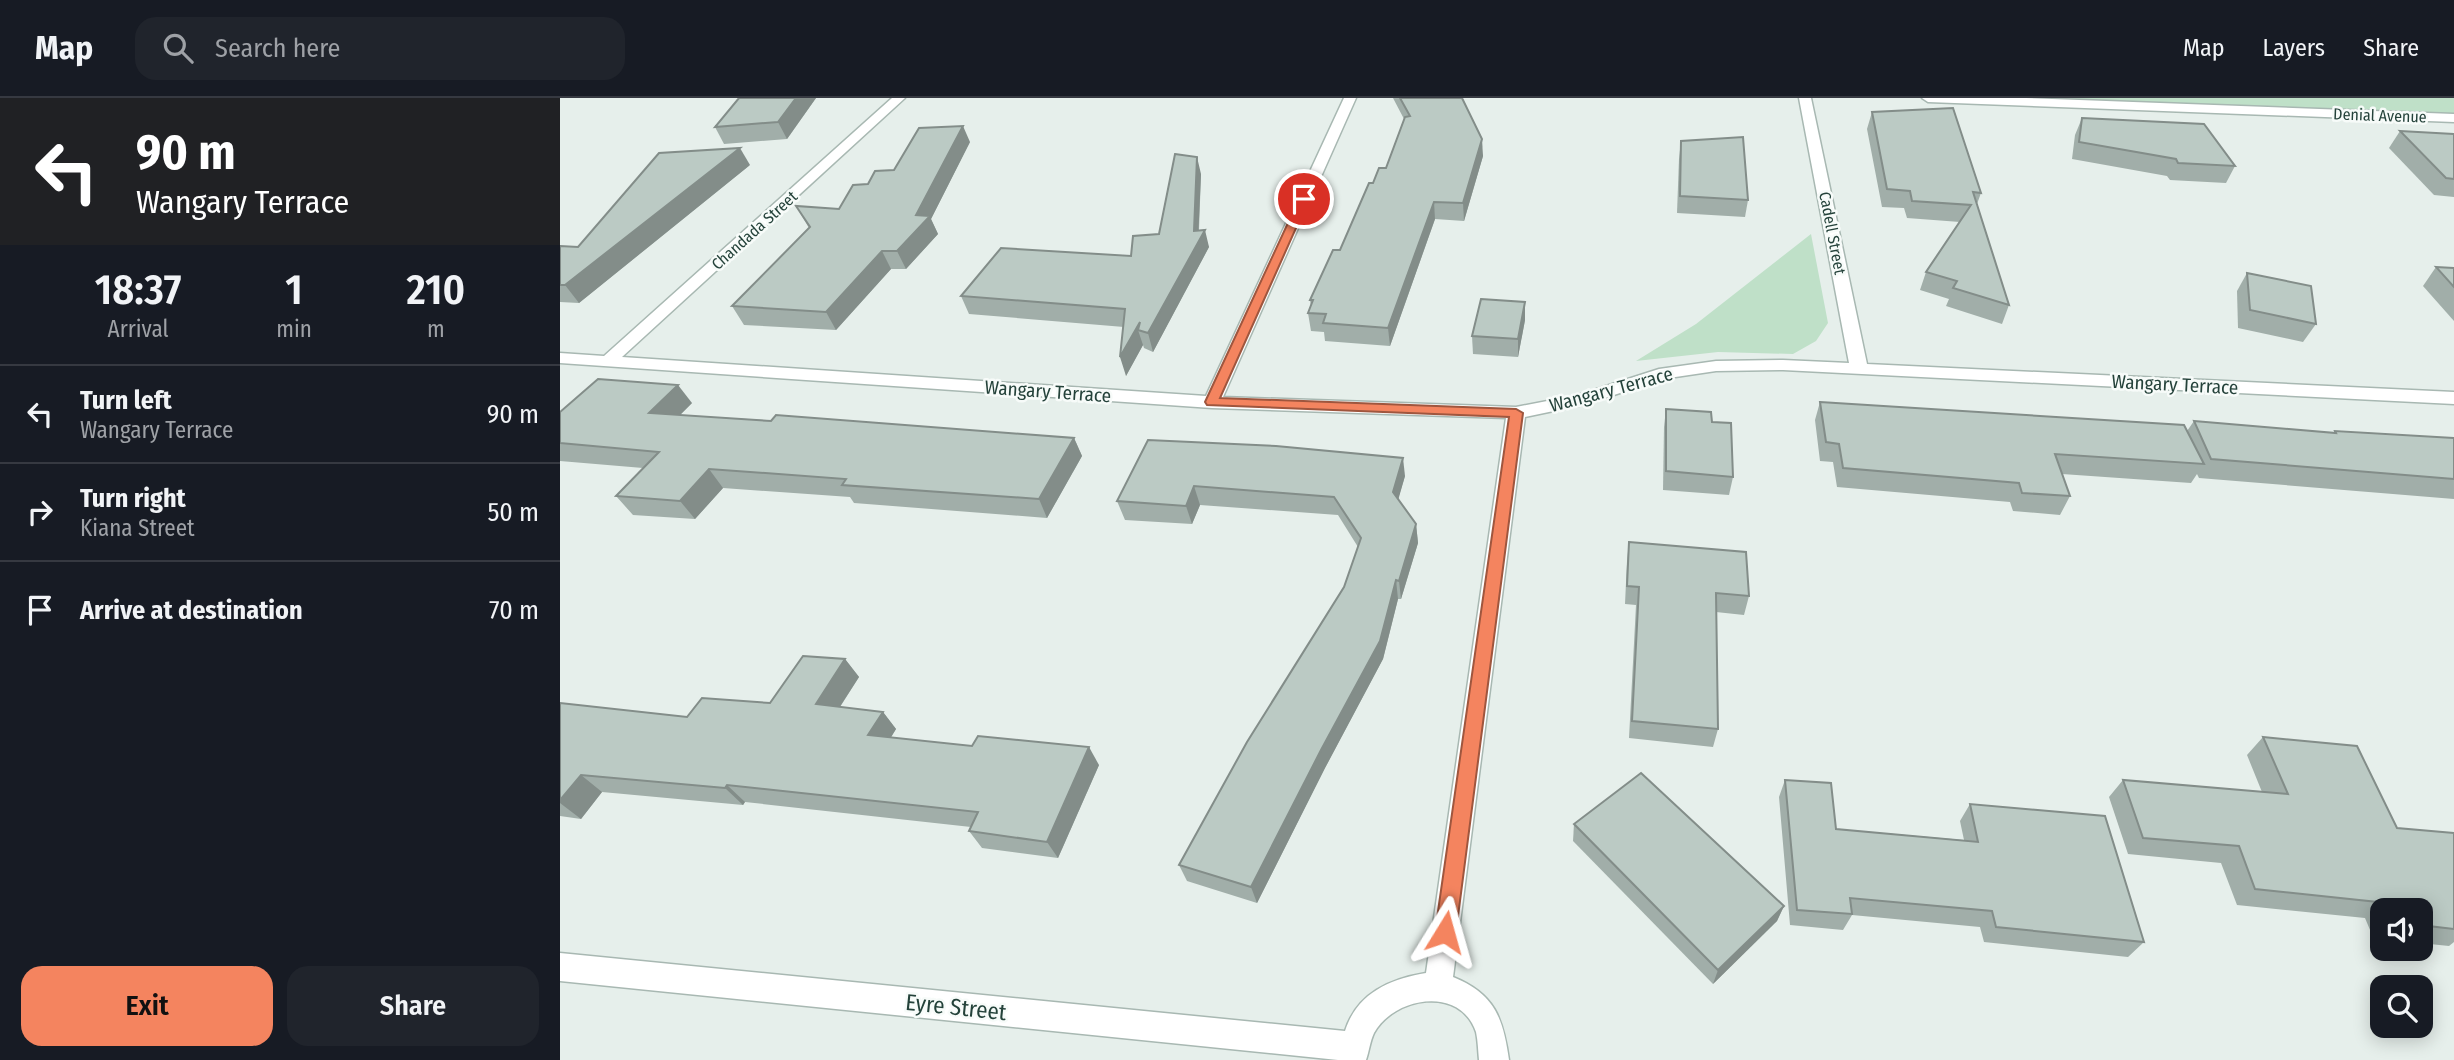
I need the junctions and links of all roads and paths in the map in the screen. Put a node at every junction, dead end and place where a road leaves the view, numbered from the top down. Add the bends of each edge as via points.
1 (899, 98) edge
2 (1350, 98) edge
3 (1805, 98) edge
4 (1928, 98) edge
5 (2454, 118) edge
6 (560, 358) edge
7 (608, 361) junction
8 (1860, 369) junction
9 (2454, 398) edge
10 (1212, 402) junction
11 (1516, 413) junction
12 (560, 967) edge
13 (1438, 986) junction
14 (1352, 1053) edge
15 (1494, 1060) edge

1 - 7 street, Chandada Street
2 - 10 street
3 - 8 street, Cadell Street
4 - 5 street, Denial Avenue
6 - 7 street, Wangary Terrace
7 - 10 street, Wangary Terrace
8 - 9 street, Wangary Terrace
8 - 11 street, Wangary Terrace via 1716,366 1658,374 1581,400
10 - 11 street, Wangary Terrace
11 - 13 street
12 - 14 street, Eyre Street
13 - 14 street via 1411,987 1385,999 1365,1019
13 - 15 street via 1462,996 1482,1015 1491,1031

